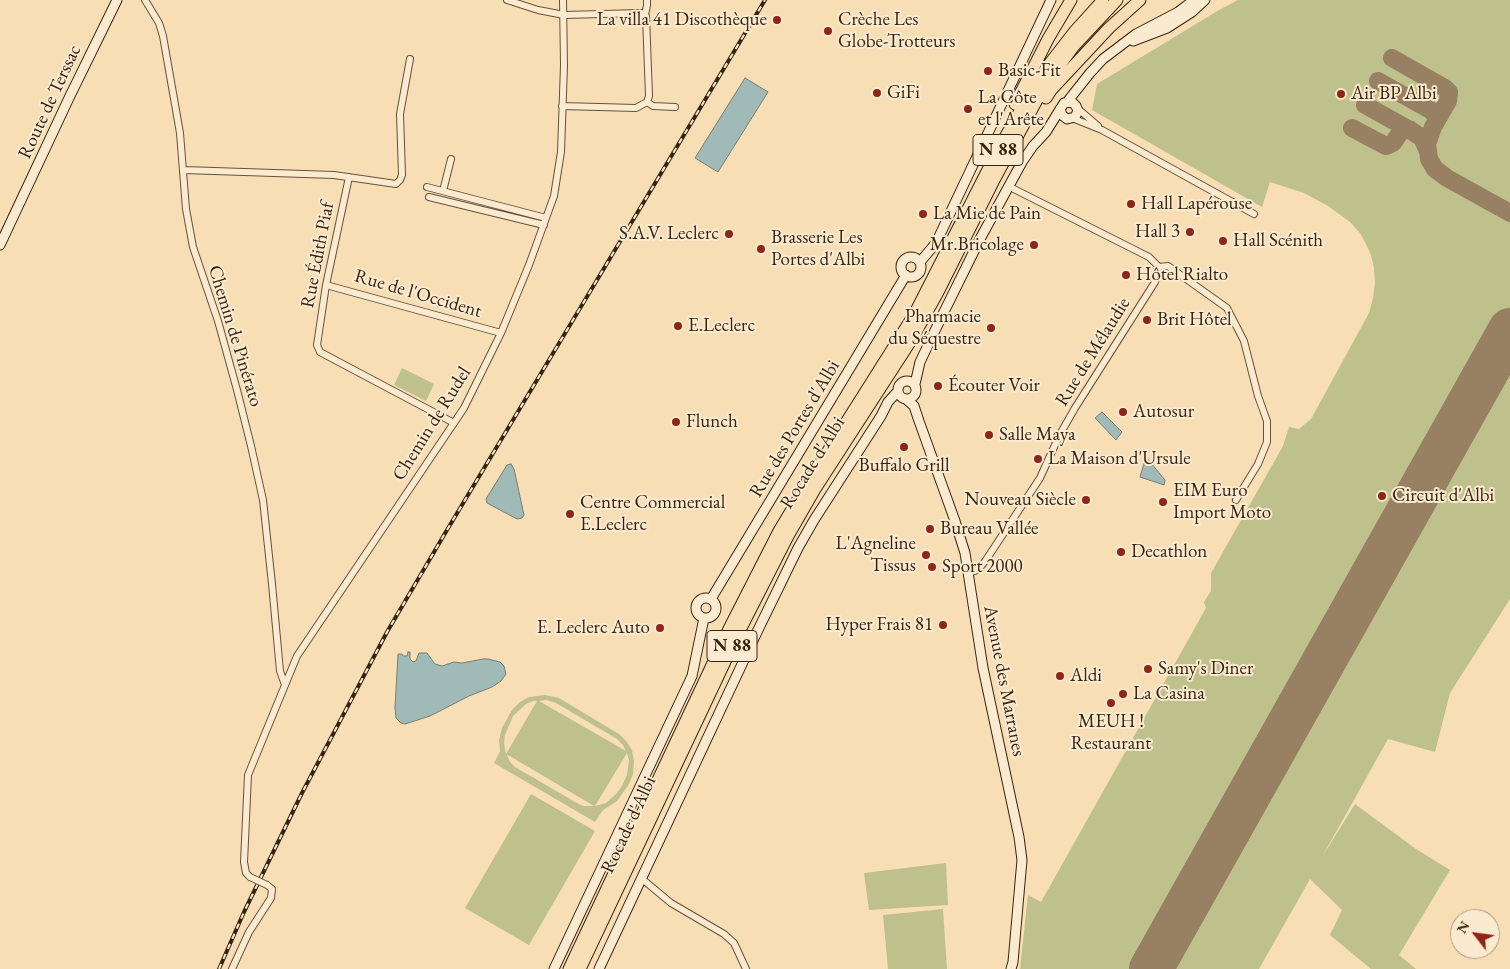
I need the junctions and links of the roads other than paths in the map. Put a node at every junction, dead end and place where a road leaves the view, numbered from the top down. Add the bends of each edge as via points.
1 (117, 0) edge
2 (145, 0) edge
3 (506, 0) edge
4 (563, 0) edge
5 (647, 0) edge
6 (1051, 0) edge
7 (1071, 0) edge
8 (1104, 0) edge
9 (1117, 0) edge
10 (1140, 0) edge
11 (1194, 0) edge
12 (1205, 0) edge
13 (645, 14) junction
14 (564, 15) junction
15 (1121, 45) junction
16 (410, 59) dead end
17 (1090, 73) junction
18 (646, 102) junction
19 (1067, 102) junction
20 (562, 106) junction
21 (675, 107) dead end
22 (1077, 107) junction
23 (1060, 109) junction
24 (1070, 118) junction
25 (1102, 130) junction
26 (1046, 132) junction
27 (451, 159) dead end
28 (184, 170) junction
29 (349, 177) junction
30 (993, 182) junction
31 (1008, 186) junction
32 (427, 187) dead end
33 (443, 191) junction
34 (429, 197) dead end
35 (1254, 214) dead end
36 (545, 221) junction
37 (0, 245) edge
38 (920, 262) junction
39 (1159, 267) junction
40 (906, 275) junction
41 (326, 285) junction
42 (914, 315) junction
43 (501, 333) junction
44 (920, 362) junction
45 (903, 381) junction
46 (915, 384) junction
47 (905, 396) junction
48 (454, 423) junction
49 (1236, 500) dead end
50 (968, 573) junction
51 (711, 599) junction
52 (704, 618) junction
53 (285, 684) junction
54 (641, 878) junction
55 (232, 969) edge
56 (554, 969) edge
57 (570, 969) edge
58 (580, 969) edge
59 (599, 969) edge
60 (746, 969) edge
61 (1011, 969) edge

1 - 37 street, Route de Terssac
2 - 28 street, Chemin de Pinérato via 163,36
3 - 14 street
4 - 14 street, Chemin de Rudel
5 - 13 street
6 - 38 street via 936,243
7 - 42 highway via 1002,131
8 - 42 highway, Rocade d'Albi / N 88 via 1075,31 1027,97
9 - 30 highway, Rocade d'Albi / N 88 via 1054,73
10 - 30 highway via 1052,89
11 - 15 street
12 - 15 street via 1167,28
13 - 14 street
13 - 18 street via 649,96
14 - 20 street, Chemin de Rudel
15 - 17 street
16 - 29 street via 400,114 400,180 396,184
17 - 19 street
17 - 22 street via 1078,97
18 - 20 street via 636,108
18 - 21 street via 653,106
19 - 22 street
19 - 23 street
20 - 36 street, Chemin de Rudel via 561,152 554,196
22 - 24 street via 1077,114
22 - 25 street
23 - 24 street via 1062,115
23 - 26 street
24 - 25 street
24 - 26 street
25 - 35 street
26 - 31 street via 1033,146
27 - 33 street
28 - 29 street, Rue Édith Piaf
28 - 53 street, Chemin de Pinérato via 186,209 193,247 218,321 263,500 280,672
29 - 41 street, Rue Édith Piaf
30 - 58 highway, Rocade d'Albi / N 88 via 912,339 788,536
31 - 39 street via 1149,257
31 - 44 street
32 - 33 street
33 - 36 street
34 - 36 street
36 - 43 street, Chemin de Rudel
38 - 40 street via 918,274
38 - 40 street via 913,257 904,260 902,268
39 - 49 street via 1168,266 1227,308 1244,341 1267,421 1267,442
39 - 50 street, Rue de Mélaudie via 1155,282 1059,436 1040,478 986,560 978,570
40 - 51 street, Rue des Portes d'Albi
41 - 43 street, Rue de l'Occident
41 - 48 street, Rue Édith Piaf via 317,346 320,352
42 - 57 highway, Rocade d'Albi / N 88 via 775,539 729,629
43 - 48 street, Chemin de Rudel
44 - 45 street
44 - 46 street
45 - 46 street via 910,380
45 - 47 street via 899,385
46 - 47 street via 916,390
47 - 50 street, Avenue des Marranes via 914,406 955,521
47 - 54 street via 888,402 798,548
48 - 53 street, Chemin de Rudel via 297,656
50 - 61 street, Avenue des Marranes via 983,668 1022,860
51 - 52 street via 716,611
51 - 52 street via 703,598 697,604 698,613
52 - 56 street via 692,676
53 - 55 street, Chemin de Rudel, bridge via 248,775 246,873 270,887 271,898
54 - 59 street
54 - 60 street via 671,903 724,934 734,943

